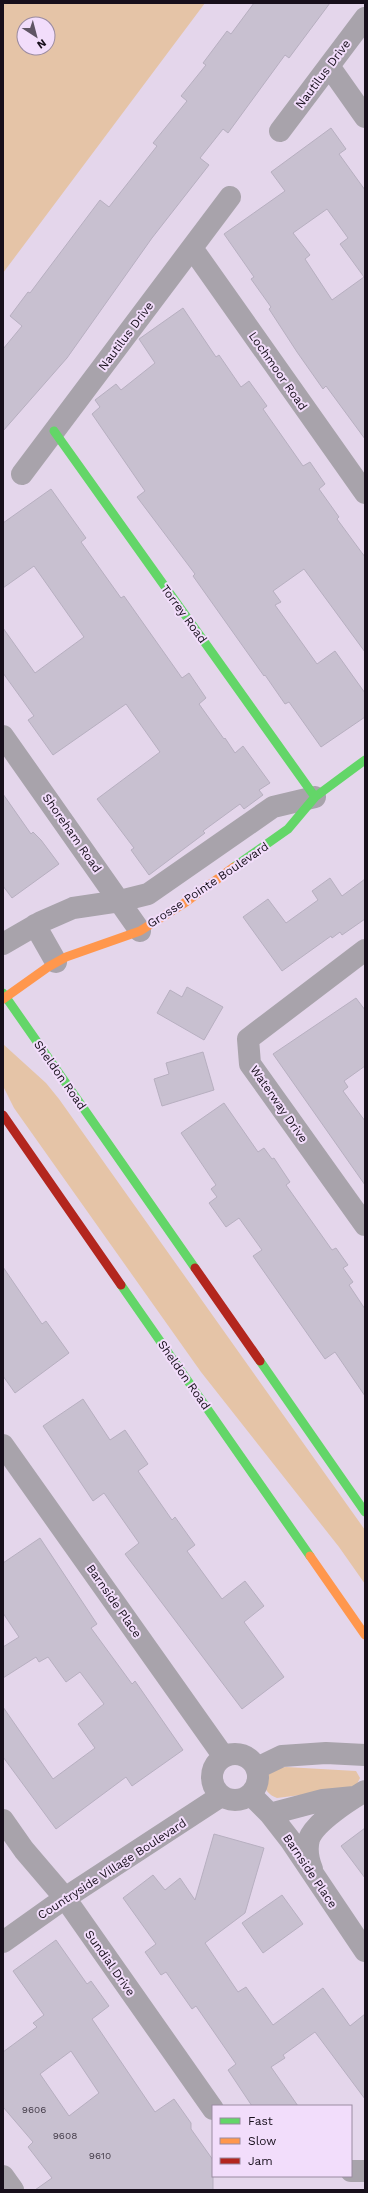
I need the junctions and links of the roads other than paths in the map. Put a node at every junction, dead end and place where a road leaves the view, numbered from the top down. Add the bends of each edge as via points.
1 (365, 18) edge
2 (329, 66) junction
3 (365, 117) edge
4 (280, 131) dead end
5 (230, 197) dead end
6 (192, 248) junction
7 (54, 431) junction
8 (22, 474) dead end
9 (365, 493) edge
10 (3, 736) edge
11 (365, 760) edge
12 (315, 796) junction
13 (120, 901) junction
14 (35, 925) junction
15 (140, 931) junction
16 (3, 944) edge
17 (365, 950) edge
18 (56, 962) junction
19 (4, 997) edge
20 (3, 1114) edge
21 (363, 1218) edge
22 (3, 1444) edge
23 (365, 1512) edge
24 (365, 1635) edge
25 (365, 1755) edge
26 (224, 1757) junction
27 (257, 1768) junction
28 (360, 1794) edge
29 (251, 1795) junction
30 (221, 1796) junction
31 (270, 1814) junction
32 (3, 1820) edge
33 (316, 1882) junction
34 (65, 1898) junction
35 (3, 1942) edge
36 (365, 1952) edge
37 (212, 2108) edge
38 (352, 2171) edge
39 (365, 2171) edge
40 (3, 2176) edge
41 (13, 2190) edge

1 - 2 street, Nautilus Drive
2 - 3 street
2 - 4 street, Nautilus Drive
5 - 6 street, Nautilus Drive
6 - 7 street, Nautilus Drive
6 - 9 street, Lochmoor Road
7 - 8 street, Nautilus Drive
7 - 12 main road, Torrey Road
10 - 13 street, Shoreham Road
11 - 12 main road, Grosse Pointe Boulevard
12 - 13 street, Grosse Pointe Boulevard via 273,807 148,894
12 - 15 main road, Grosse Pointe Boulevard via 288,829 183,904
13 - 14 street, Grosse Pointe Boulevard via 73,908
13 - 15 street, Shoreham Road
14 - 16 street, Grosse Pointe Boulevard
14 - 18 street
15 - 18 main road, Grosse Pointe Boulevard
17 - 21 street, Waterway Drive via 248,1039 250,1064
18 - 19 main road, Grosse Pointe Boulevard
19 - 23 main road, Sheldon Road
20 - 24 main road, Sheldon Road
22 - 26 street, Barnside Place
25 - 27 street via 326,1753 282,1756
26 - 27 street via 239,1754 246,1756
26 - 30 street via 214,1768 212,1776 216,1791
27 - 29 street via 258,1782
28 - 31 street via 323,1800
28 - 33 street via 320,1824 309,1838 307,1857
29 - 30 street via 236,1801
29 - 31 street, Barnside Place
30 - 34 street, Countryside Village Boulevard
31 - 33 street, Barnside Place
32 - 34 street, Sundial Drive via 24,1850
33 - 36 street, Barnside Place
34 - 35 street, Countryside Village Boulevard
34 - 37 street, Sundial Drive
38 - 39 street
40 - 41 street

